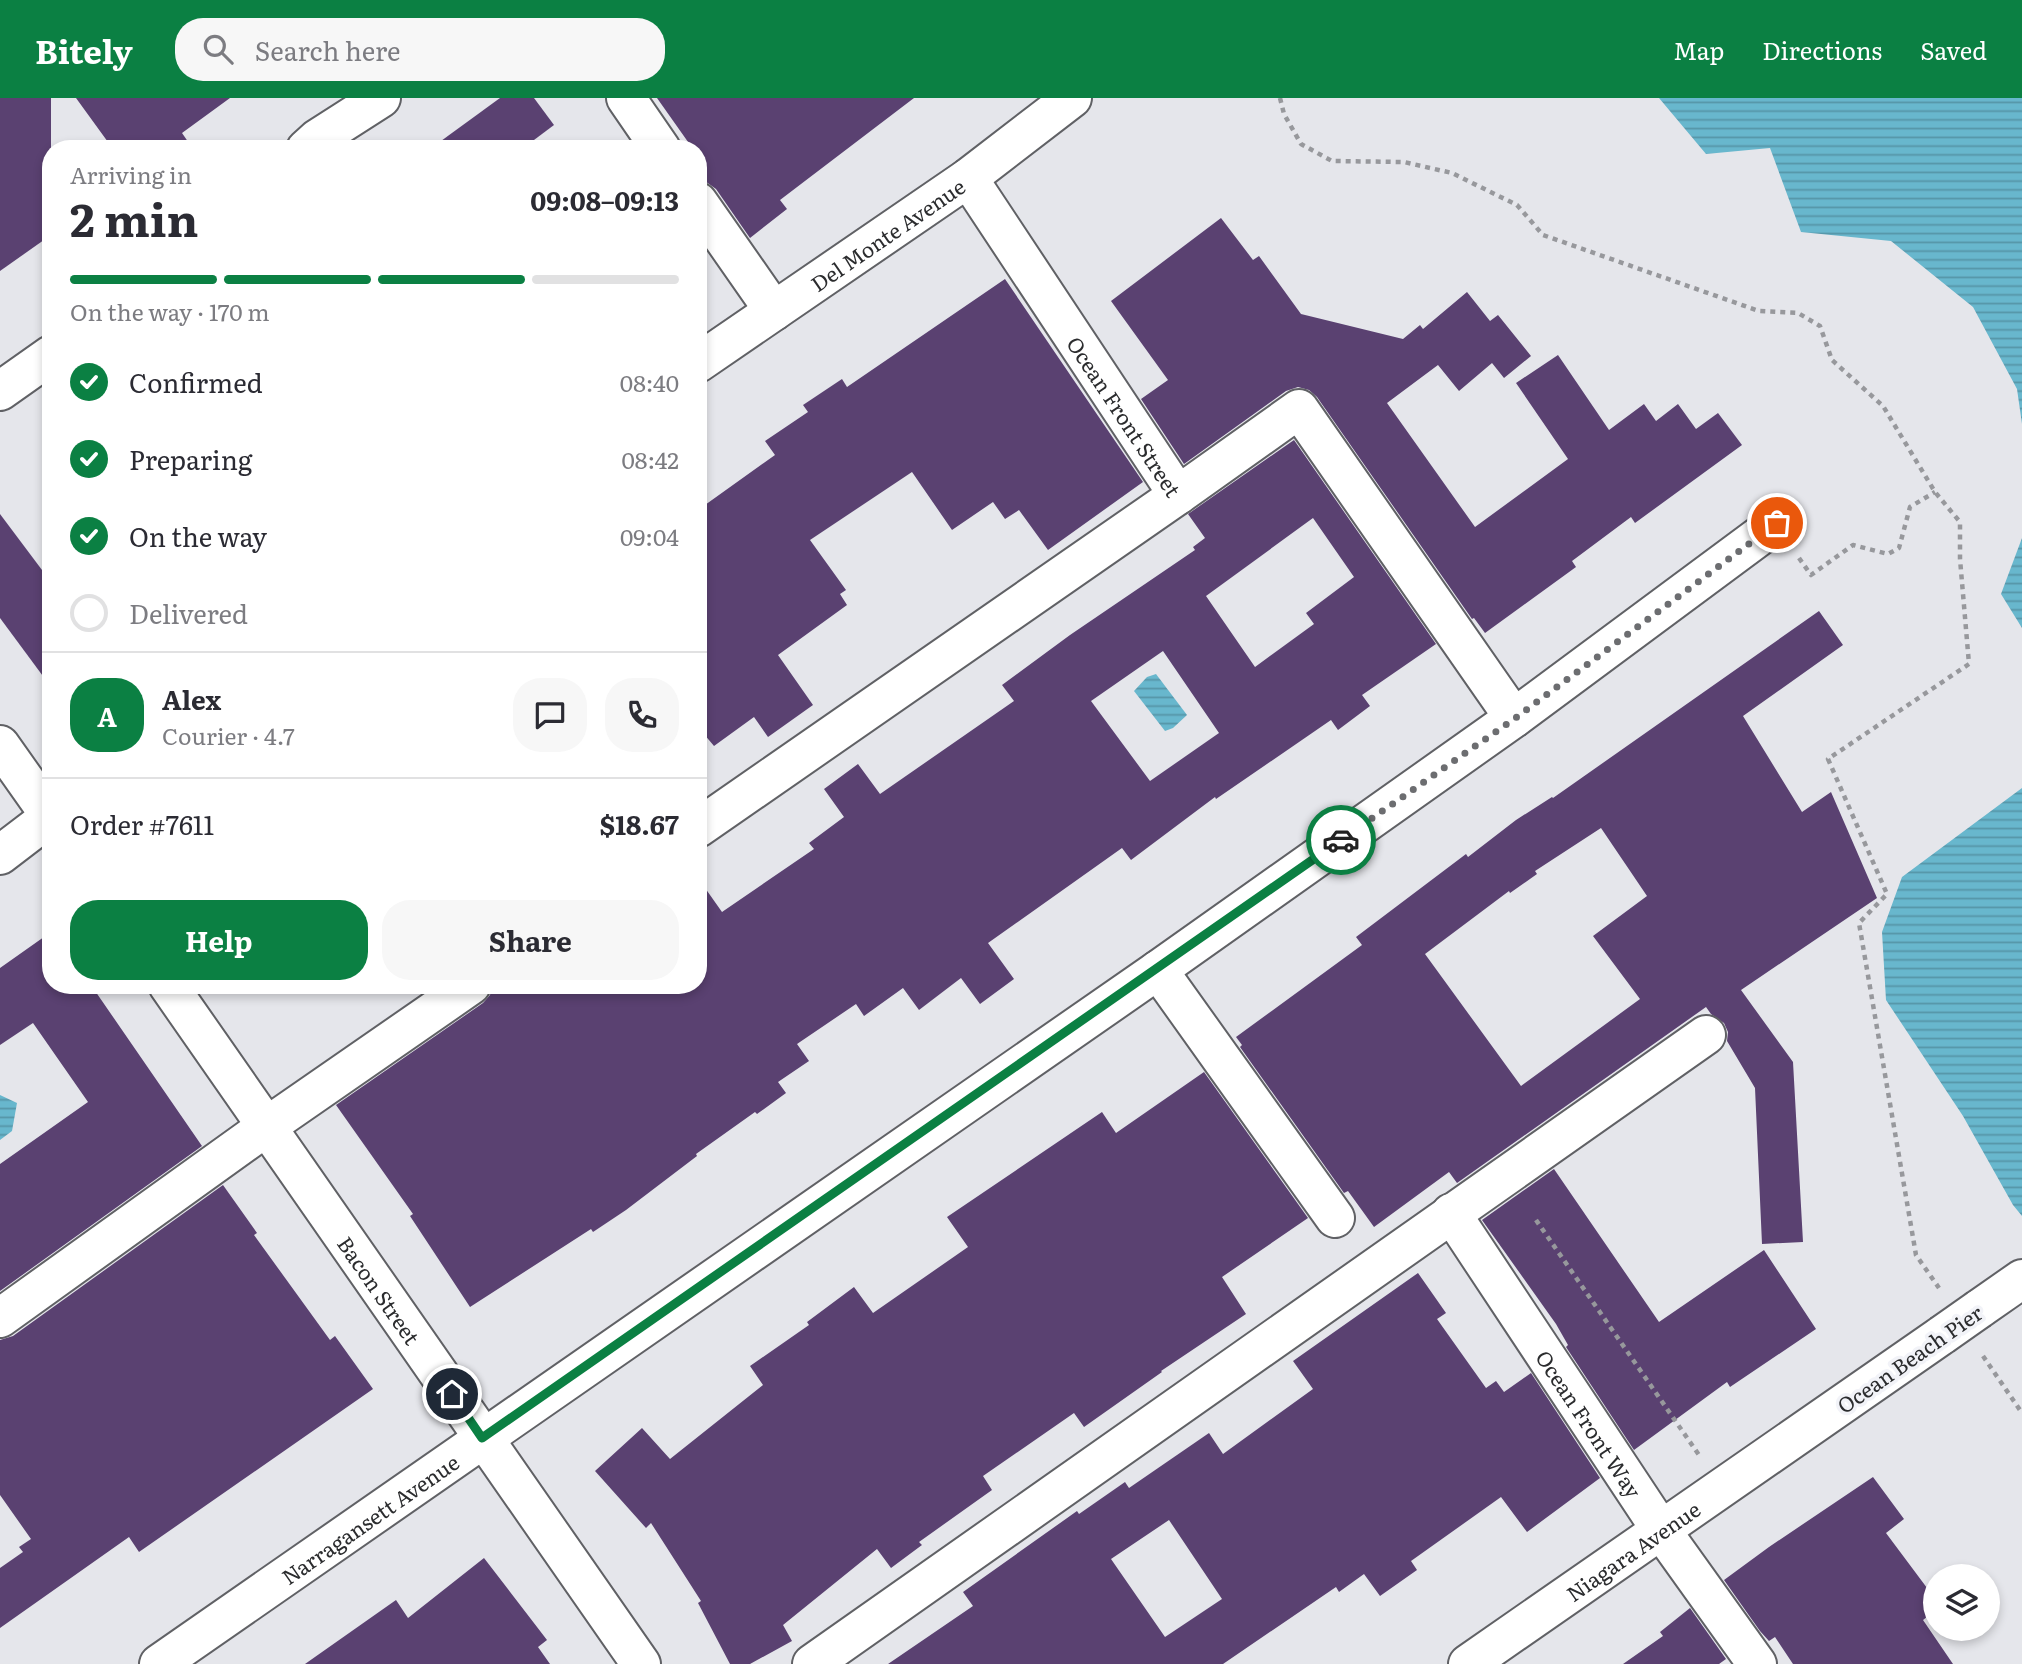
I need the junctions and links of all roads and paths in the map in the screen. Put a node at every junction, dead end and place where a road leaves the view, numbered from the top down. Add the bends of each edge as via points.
1 (381, 98) edge
2 (626, 98) edge
3 (1072, 98) edge
4 (1280, 98) edge
5 (316, 140) edge
6 (655, 140) edge
7 (968, 178) junction
8 (707, 215) edge
9 (774, 311) junction
10 (707, 357) edge
11 (42, 361) edge
12 (0, 391) edge
13 (1935, 492) junction
14 (1178, 495) junction
15 (1777, 523) dead end
16 (1811, 575) dead end
17 (1514, 719) junction
18 (0, 745) edge
19 (42, 804) edge
20 (707, 822) edge
21 (42, 824) edge
22 (0, 855) edge
23 (1158, 970) junction
24 (174, 994) edge
25 (458, 994) edge
26 (1706, 1035) dead end
27 (266, 1127) junction
28 (1451, 1213) junction
29 (1335, 1218) dead end
30 (1536, 1220) dead end
31 (2022, 1279) edge
32 (1944, 1296) dead end
33 (0, 1318) edge
34 (1981, 1352) dead end
35 (2022, 1413) edge
36 (1797, 1436) joint
37 (482, 1438) junction
38 (1721, 1488) junction
39 (1661, 1530) junction
40 (159, 1664) edge
41 (641, 1664) edge
42 (811, 1664) edge
43 (1468, 1664) edge
44 (1756, 1664) edge

1 - 5 street
2 - 6 street
3 - 7 street, Del Monte Avenue
4 - 13 path via 1301,144 1332,161 1404,162 1452,173 1517,205 1543,235 1759,311 1798,313 1820,326 1832,360 1883,406
7 - 9 street, Del Monte Avenue
7 - 14 street, Ocean Front Street
8 - 9 street
9 - 10 street, Del Monte Avenue
11 - 12 street
13 - 16 path via 1910,507 1899,548 1888,554 1853,545
13 - 32 path via 1960,522 1969,664 1828,759 1887,894 1859,923 1916,1255
14 - 17 street, Ocean Front Street via 1299,409
14 - 20 street
15 - 17 street, Narragansett Avenue
17 - 23 street, Narragansett Avenue
18 - 19 street
21 - 22 street
23 - 29 street
23 - 37 street, Narragansett Avenue
24 - 27 street, Bacon Street
25 - 27 street
26 - 28 street
27 - 33 street
27 - 37 street, Bacon Street
28 - 39 street, Ocean Front Way
28 - 42 street
30 - 38 path
31 - 36 street, Ocean Beach Pier, bridge
34 - 35 path
36 - 38 street, Niagara Avenue
37 - 40 street, Narragansett Avenue
37 - 41 street, Bacon Street
38 - 39 street, Niagara Avenue
39 - 43 street, Niagara Avenue
39 - 44 street, Ocean Front Way

